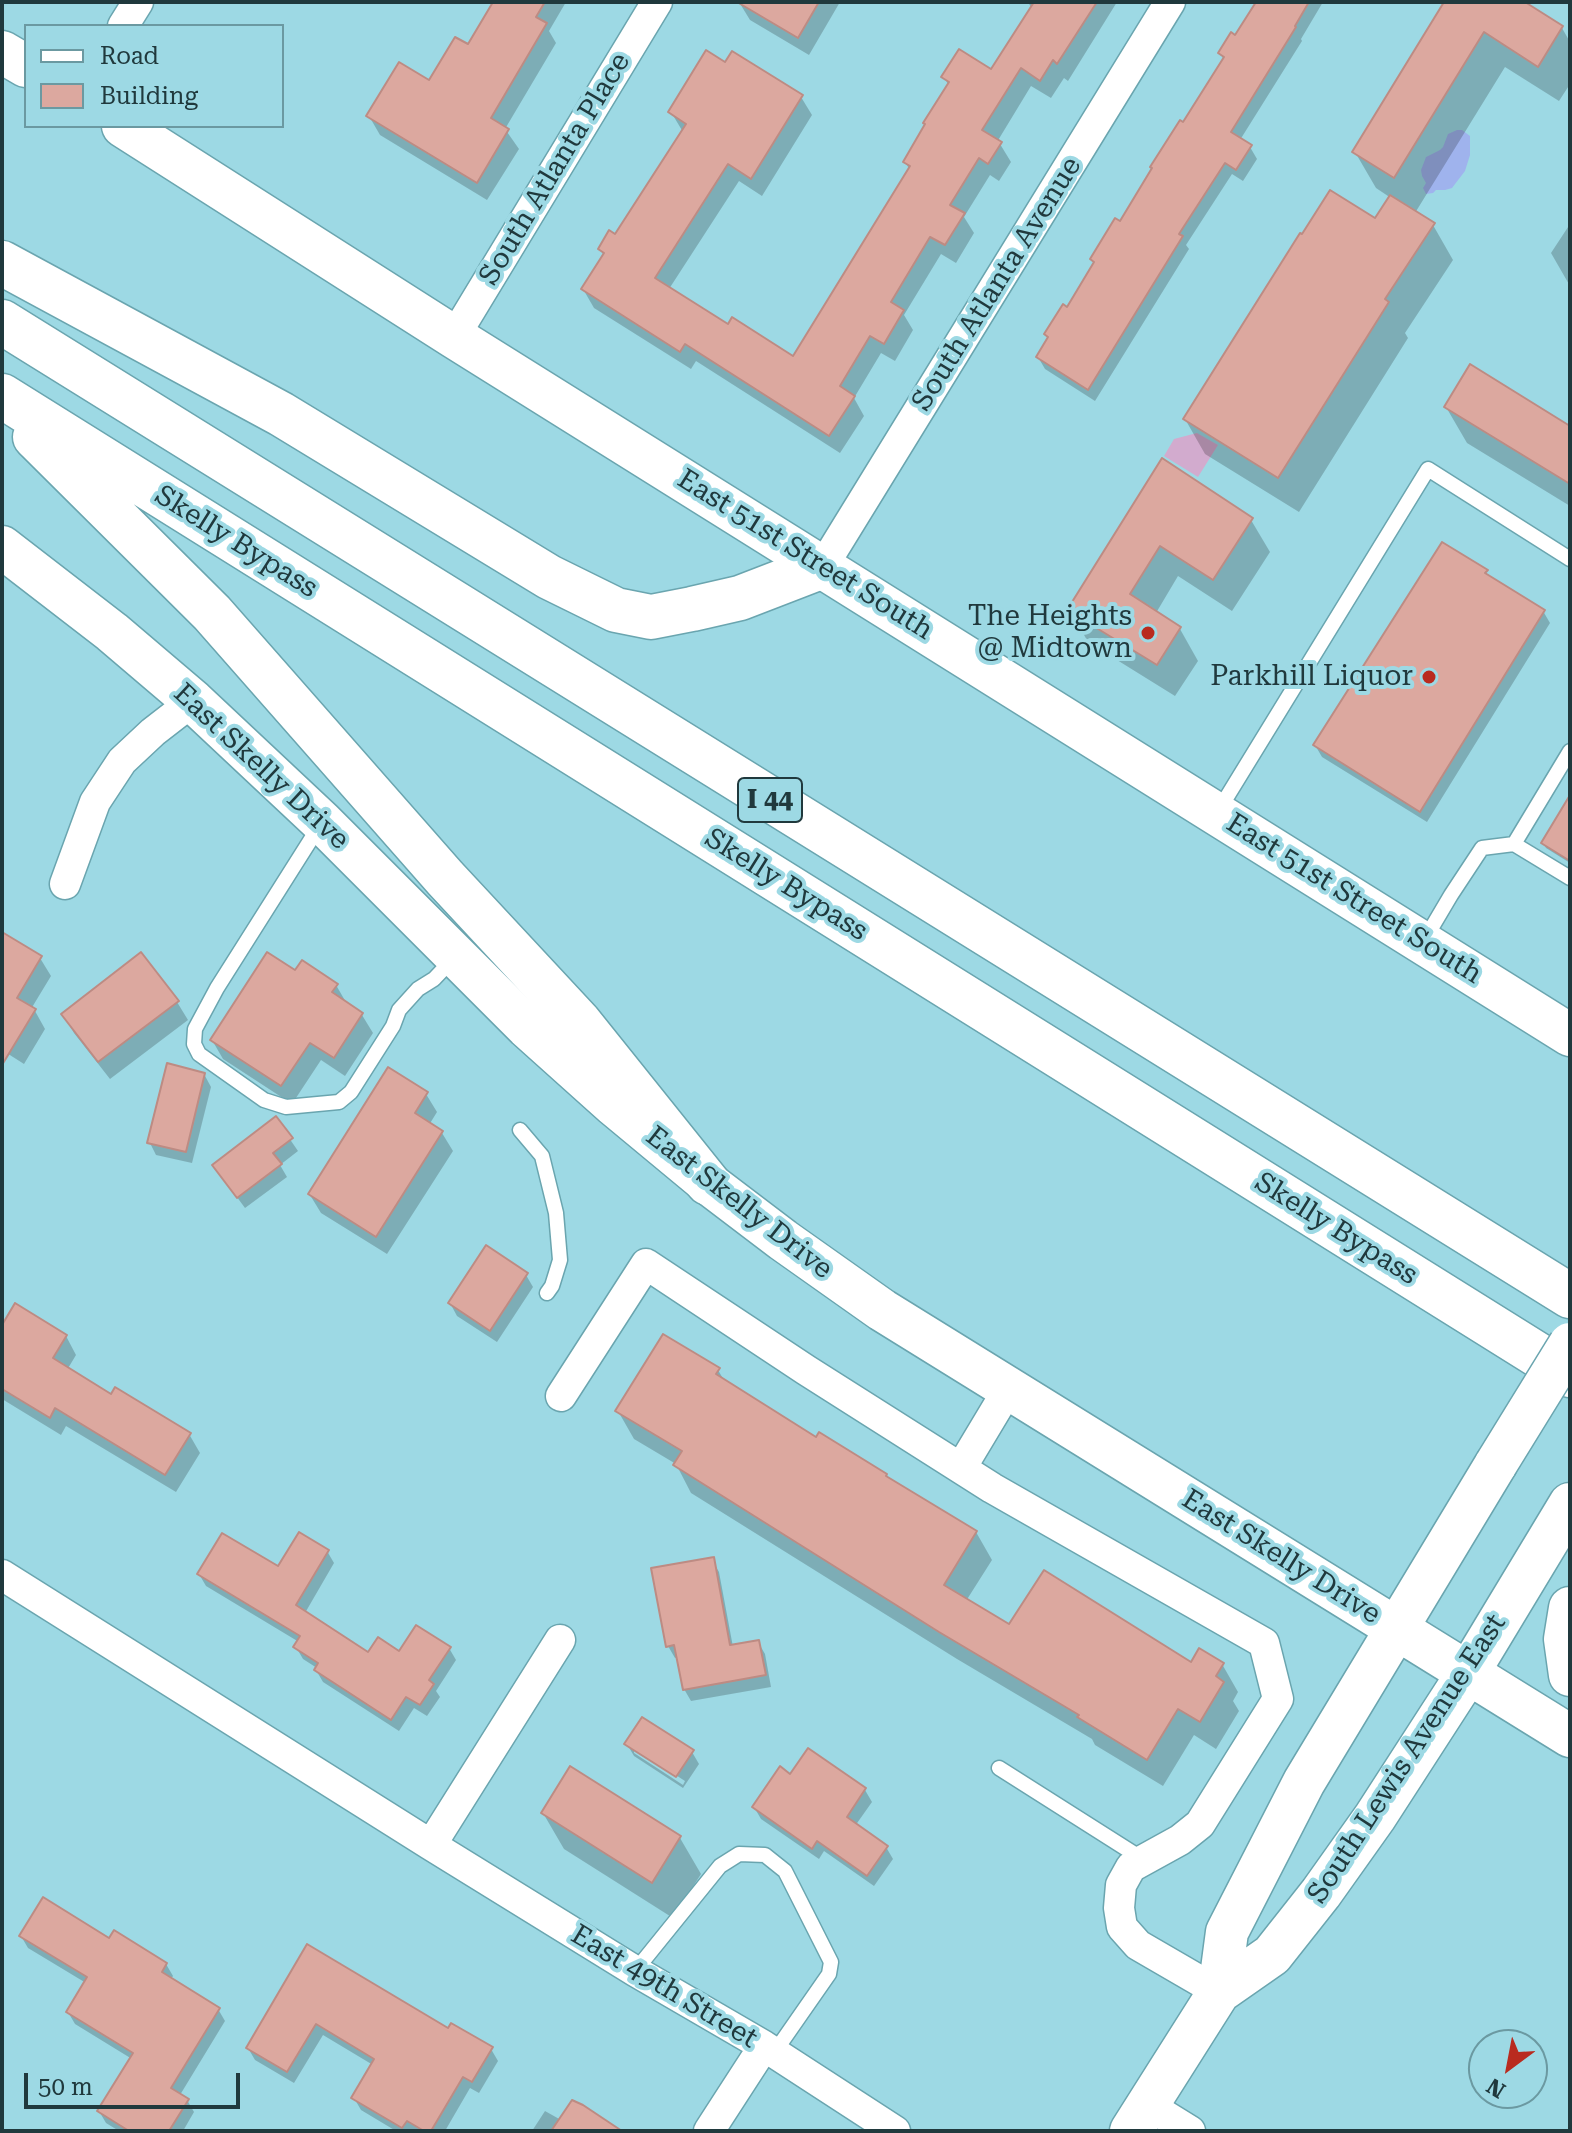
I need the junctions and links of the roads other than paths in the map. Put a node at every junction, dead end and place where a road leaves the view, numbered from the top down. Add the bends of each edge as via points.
1 (138, 2) edge
2 (657, 2) edge
3 (1170, 2) edge
4 (124, 24) edge
5 (2, 52) edge
6 (24, 65) edge
7 (126, 128) edge
8 (2, 263) edge
9 (2, 322) edge
10 (454, 337) junction
11 (2, 396) edge
12 (2, 404) edge
13 (2, 547) edge
14 (1570, 559) edge
15 (823, 566) junction
16 (193, 701) junction
17 (1570, 751) edge
18 (1217, 813) junction
19 (322, 822) junction
20 (1514, 844) junction
21 (1570, 878) edge
22 (65, 884) dead end
23 (1422, 943) junction
24 (456, 956) junction
25 (1570, 1035) edge
26 (520, 1130) dead end
27 (708, 1183) junction
28 (547, 1293) dead end
29 (1570, 1296) edge
30 (1570, 1344) edge
31 (1570, 1375) edge
32 (1009, 1388) junction
33 (561, 1396) dead end
34 (961, 1468) junction
35 (1568, 1507) edge
36 (2, 1575) edge
37 (1570, 1608) edge
38 (1397, 1630) junction
39 (560, 1640) dead end
40 (1468, 1673) junction
41 (1570, 1675) edge
42 (1570, 1736) edge
43 (999, 1768) dead end
44 (431, 1845) junction
45 (1144, 1860) junction
46 (635, 1971) junction
47 (1219, 1992) junction
48 (769, 2050) junction
49 (1140, 2118) edge
50 (709, 2131) edge
51 (895, 2131) edge
52 (1190, 2131) edge

1 - 4 street
2 - 10 street, South Atlanta Place
3 - 15 street, South Atlanta Avenue
5 - 6 main road
7 - 10 main road, East 51st Street South
8 - 15 highway via 281,414 549,577 616,610 651,617 692,609 740,598
9 - 29 highway, I 44
10 - 15 main road, East 51st Street South
11 - 31 highway, Skelly Bypass / I 44
12 - 27 highway via 212,613 579,1022
13 - 16 main road, East Skelly Drive
14 - 18 lane via 1428,469
15 - 18 main road, East 51st Street South
16 - 19 main road, East Skelly Drive
16 - 22 street via 122,761 95,802
17 - 20 lane
18 - 23 main road, East 51st Street South
19 - 24 main road, East Skelly Drive
19 - 24 lane via 195,1029 199,1054 264,1100 286,1107 339,1102 351,1092 399,1010
20 - 21 lane
20 - 23 lane via 1482,848
23 - 25 main road, East 51st Street South
24 - 27 main road, East Skelly Drive via 538,1037
26 - 28 lane via 542,1156 556,1213 560,1260
27 - 32 main road, East Skelly Drive via 882,1310
30 - 38 main road, South Lewis Avenue East, bridge
32 - 34 street
32 - 38 main road, East Skelly Drive
33 - 34 street via 646,1264
34 - 45 street via 1264,1643 1278,1699 1200,1824
35 - 40 main road, South Lewis Avenue East
36 - 44 street, East 49th Street
37 - 41 main road via 1565,1639
38 - 40 main road, East Skelly Drive
38 - 47 main road, South Lewis Avenue East via 1304,1782 1227,1932
39 - 44 street
40 - 42 main road, East Skelly Drive
40 - 47 main road, South Lewis Avenue East via 1321,1893 1272,1955
43 - 45 lane
44 - 46 street, East 49th Street
45 - 47 street via 1131,1867 1121,1885 1122,1927 1138,1945
46 - 48 street, East 49th Street
46 - 48 lane via 720,1866 739,1854 765,1855 785,1871 831,1962 829,1974
47 - 49 main road, South Lewis Avenue East
48 - 50 street
48 - 51 street, East 49th Street
49 - 52 street

